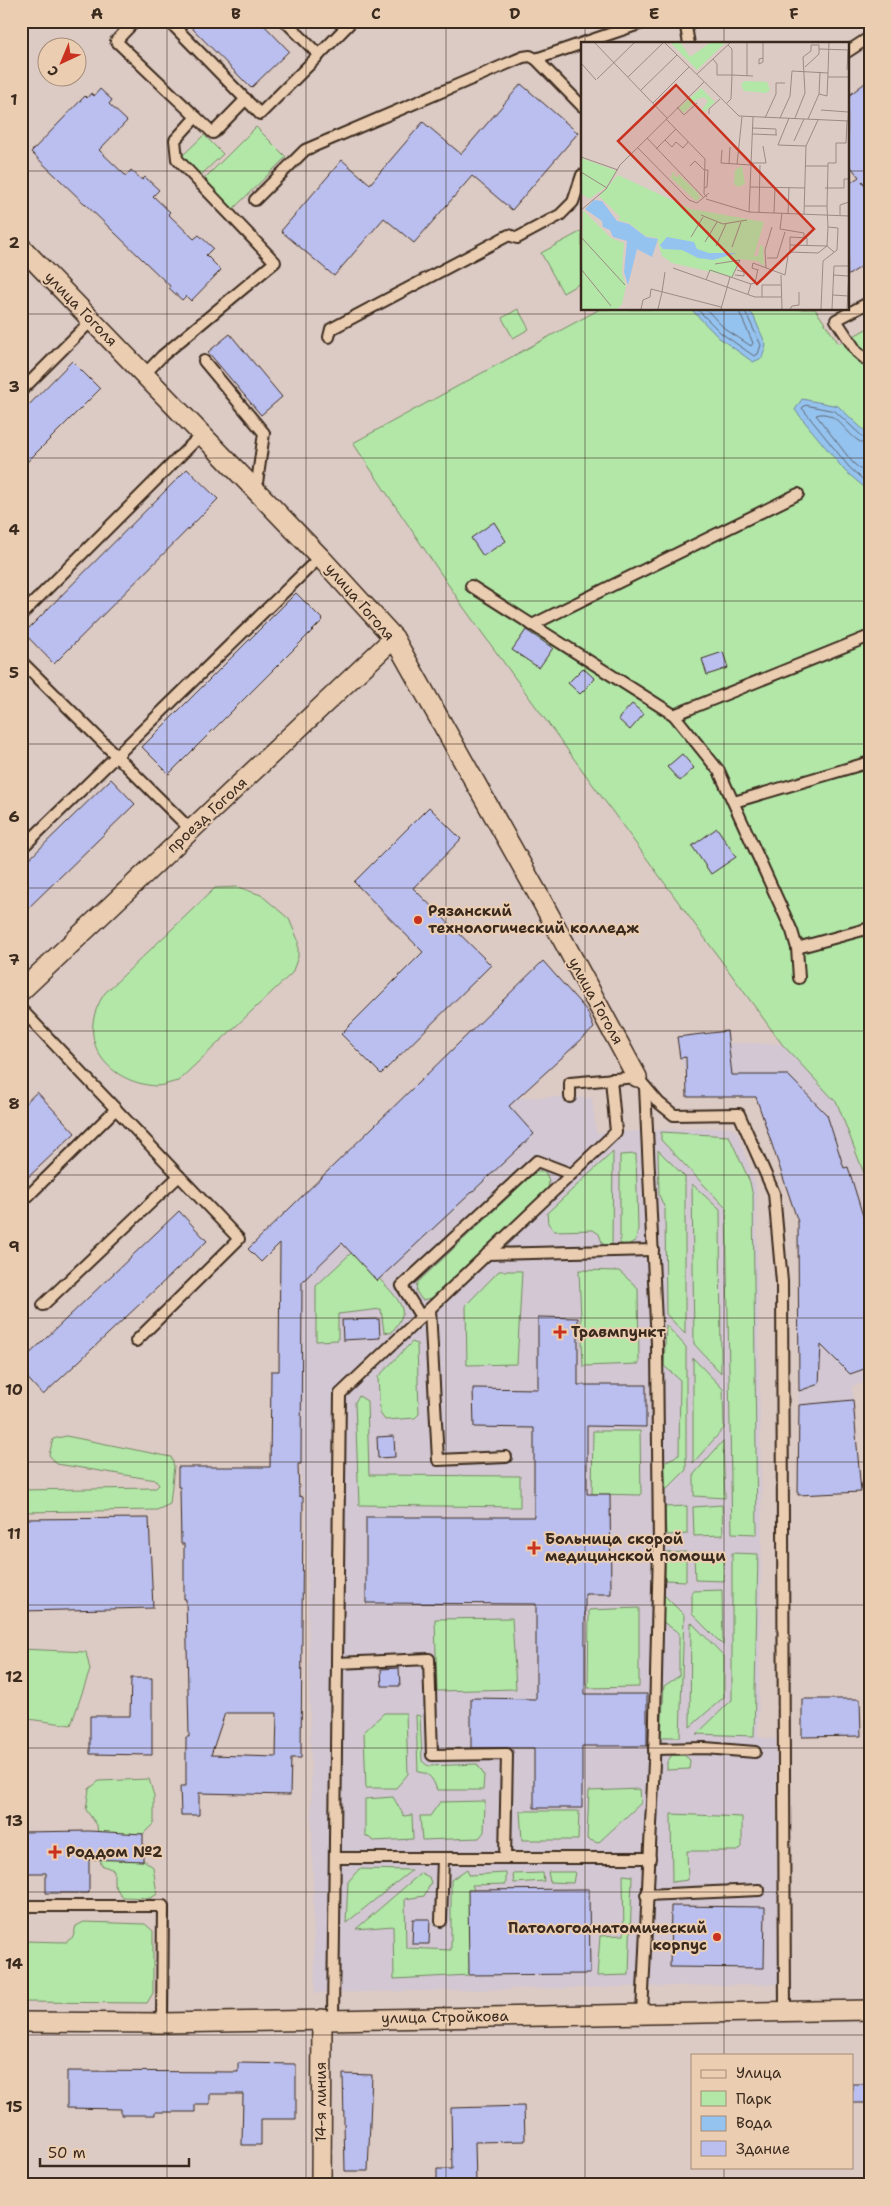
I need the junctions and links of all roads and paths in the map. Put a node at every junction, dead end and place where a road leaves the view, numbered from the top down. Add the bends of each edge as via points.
1 (136, 21) edge
2 (169, 21) edge
3 (286, 21) edge
4 (352, 21) edge
5 (648, 21) edge
6 (685, 21) edge
7 (870, 37) edge
8 (586, 42) edge
9 (689, 42) edge
10 (581, 44) edge
11 (848, 51) edge
12 (320, 55) junction
13 (536, 59) junction
14 (246, 99) junction
15 (581, 105) edge
16 (196, 117) junction
17 (581, 178) edge
18 (255, 200) dead end
19 (21, 247) edge
20 (870, 302) edge
21 (92, 320) junction
22 (329, 338) dead end
23 (204, 361) dead end
24 (870, 363) edge
25 (144, 374) junction
26 (21, 391) edge
27 (202, 434) junction
28 (256, 490) junction
29 (798, 494) dead end
30 (320, 557) junction
31 (471, 586) dead end
32 (21, 615) edge
33 (532, 625) junction
34 (870, 636) edge
35 (394, 638) junction
36 (21, 661) edge
37 (674, 715) junction
38 (117, 756) junction
39 (870, 762) edge
40 (734, 802) junction
41 (191, 830) junction
42 (21, 849) edge
43 (870, 928) edge
44 (797, 948) junction
45 (799, 978) dead end
46 (21, 991) edge
47 (21, 1009) edge
48 (611, 1079) junction
49 (641, 1082) junction
50 (570, 1097) dead end
51 (116, 1109) junction
52 (571, 1174) junction
53 (179, 1176) junction
54 (21, 1203) edge
55 (653, 1250) junction
56 (487, 1254) junction
57 (43, 1305) dead end
58 (430, 1309) junction
59 (421, 1317) junction
60 (136, 1341) dead end
61 (506, 1457) dead end
62 (337, 1664) junction
63 (654, 1749) junction
64 (755, 1752) dead end
65 (335, 1858) junction
66 (443, 1858) junction
67 (505, 1858) junction
68 (650, 1858) junction
69 (759, 1890) dead end
70 (646, 1895) junction
71 (21, 1906) edge
72 (440, 1921) dead end
73 (870, 2010) edge
74 (785, 2011) junction
75 (642, 2013) junction
76 (327, 2019) junction
77 (21, 2022) edge
78 (162, 2023) junction
79 (321, 2185) edge

1 - 16 lane via 116,41
2 - 14 lane
3 - 12 lane
4 - 12 lane
5 - 8 lane
6 - 9 lane
7 - 11 lane
10 - 13 lane
12 - 14 lane via 260,114
13 - 15 lane
13 - 18 lane via 523,57 305,150
14 - 16 lane via 213,133
16 - 25 lane via 176,140 177,159 275,262
17 - 22 lane via 573,202 560,215 517,238 509,235 331,329
19 - 21 street, улица Гоголя
20 - 24 lane via 836,320 857,352
21 - 25 street, улица Гоголя
21 - 26 lane
23 - 28 lane via 264,433
25 - 27 street, улица Гоголя
27 - 28 street, улица Гоголя
27 - 32 lane
28 - 30 street, улица Гоголя
29 - 33 lane
30 - 35 street, улица Гоголя
30 - 38 lane
31 - 33 lane
33 - 37 lane
34 - 37 lane
35 - 41 street, проезд Гоголя
35 - 49 street, улица Гоголя
36 - 38 lane
37 - 40 lane via 719,771
38 - 41 lane
38 - 42 lane
39 - 40 lane
40 - 44 lane
41 - 46 street, проезд Гоголя
43 - 44 lane
44 - 45 lane
47 - 51 lane
48 - 49 lane
48 - 50 lane via 570,1083
48 - 52 lane via 616,1132
49 - 55 lane
49 - 74 lane via 658,1103 674,1115 739,1114 774,1194 782,1282
51 - 53 lane
51 - 54 lane
52 - 56 lane
52 - 59 lane via 537,1161 402,1286
53 - 57 lane
53 - 60 lane via 239,1239
55 - 56 lane
55 - 63 lane via 659,1546
56 - 58 lane
58 - 59 lane
58 - 61 lane via 438,1460
59 - 62 lane via 340,1394
62 - 65 lane
62 - 67 lane via 429,1659 432,1756 507,1754
63 - 64 lane via 705,1748
63 - 68 lane
65 - 66 lane
65 - 76 lane
66 - 67 lane
66 - 72 lane
67 - 68 lane
68 - 70 lane
69 - 70 lane
70 - 75 lane
71 - 78 lane via 163,1906
73 - 74 street, улица Стройкова
74 - 75 street, улица Стройкова
75 - 76 street, улица Стройкова
76 - 78 street, улица Стройкова
76 - 79 street, 14-я линия
77 - 78 street, улица Стройкова

